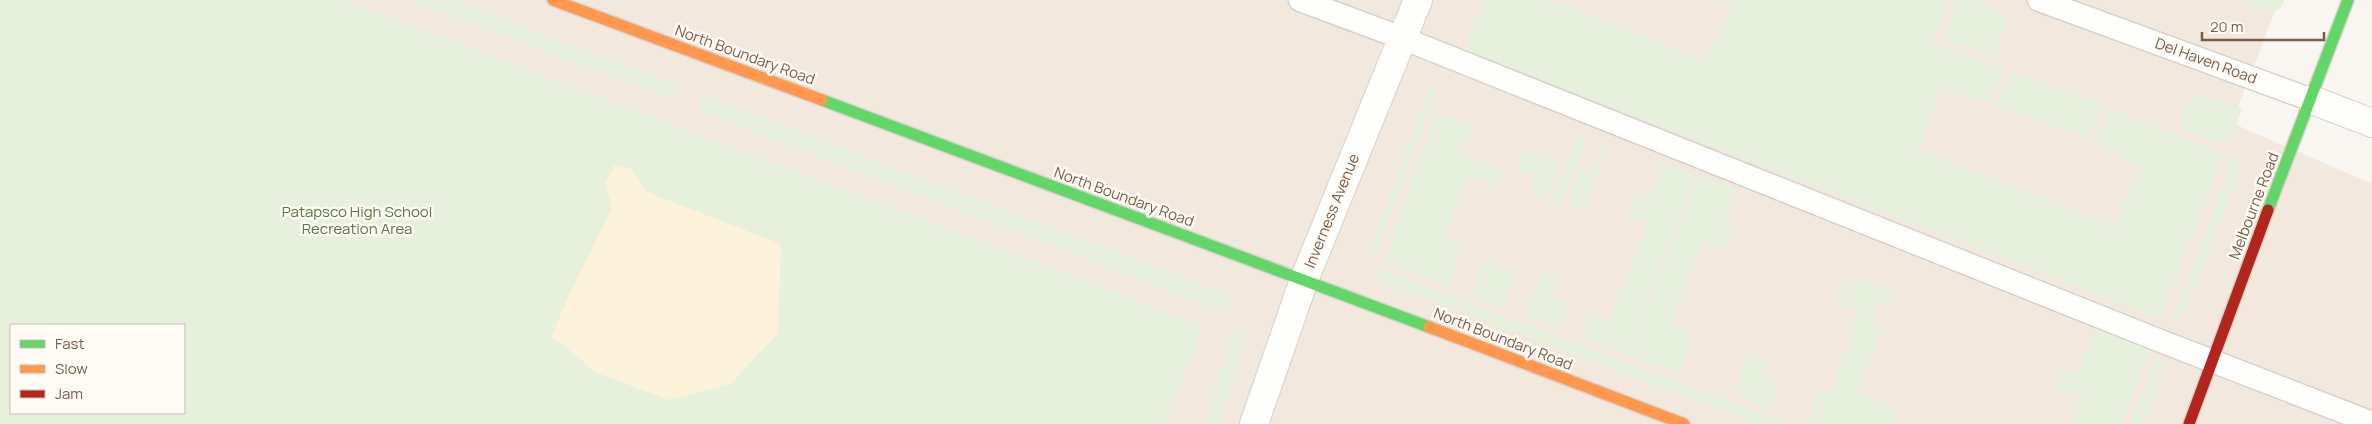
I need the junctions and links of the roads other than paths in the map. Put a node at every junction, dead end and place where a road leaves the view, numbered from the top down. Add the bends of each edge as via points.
1 (553, 0) edge
2 (1300, 0) edge
3 (1418, 0) edge
4 (2039, 0) edge
5 (2348, 0) edge
6 (1402, 38) junction
7 (2312, 100) junction
8 (2372, 123) edge
9 (1304, 280) junction
10 (2210, 360) junction
11 (2372, 423) edge
12 (1254, 424) edge
13 (1684, 424) edge
14 (2189, 424) edge

1 - 9 street, North Boundary Road
2 - 6 lane
3 - 6 street, Inverness Avenue
4 - 7 lane, Del Haven Road
5 - 7 street, Melbourne Road
6 - 9 street, Inverness Avenue
6 - 10 lane
7 - 8 street, Del Haven Road
7 - 10 street, Melbourne Road
9 - 12 street, Inverness Avenue
9 - 13 street, North Boundary Road
10 - 11 lane
10 - 14 street, Melbourne Road

